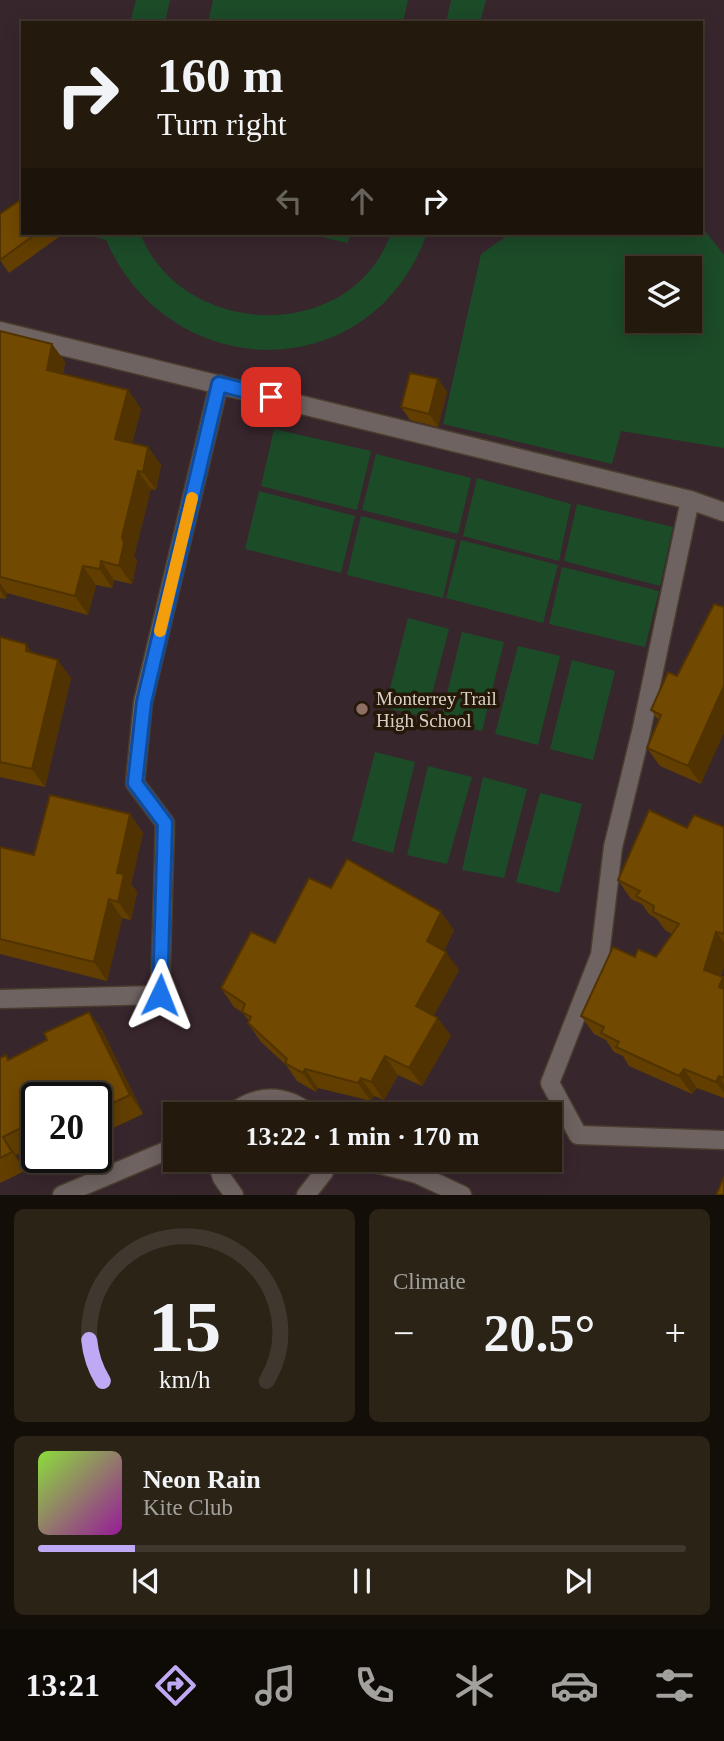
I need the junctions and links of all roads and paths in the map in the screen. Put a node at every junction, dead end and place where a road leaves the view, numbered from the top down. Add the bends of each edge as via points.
1 (0, 331) edge
2 (219, 384) junction
3 (690, 499) junction
4 (724, 512) edge
5 (0, 999) edge
6 (249, 1102) edge
7 (292, 1102) edge
8 (724, 1140) edge
9 (163, 1152) edge
10 (220, 1172) edge
11 (324, 1172) edge
12 (408, 1172) edge
13 (62, 1195) edge
14 (234, 1195) edge
15 (306, 1195) edge
16 (462, 1195) edge

1 - 2 lane
2 - 3 lane
2 - 5 lane via 144,702 135,783 165,823 160,995
3 - 4 lane
3 - 8 lane via 613,847 600,955 550,1083 578,1135
6 - 7 lane via 265,1097
9 - 13 lane
10 - 14 lane
11 - 15 lane
12 - 16 lane

